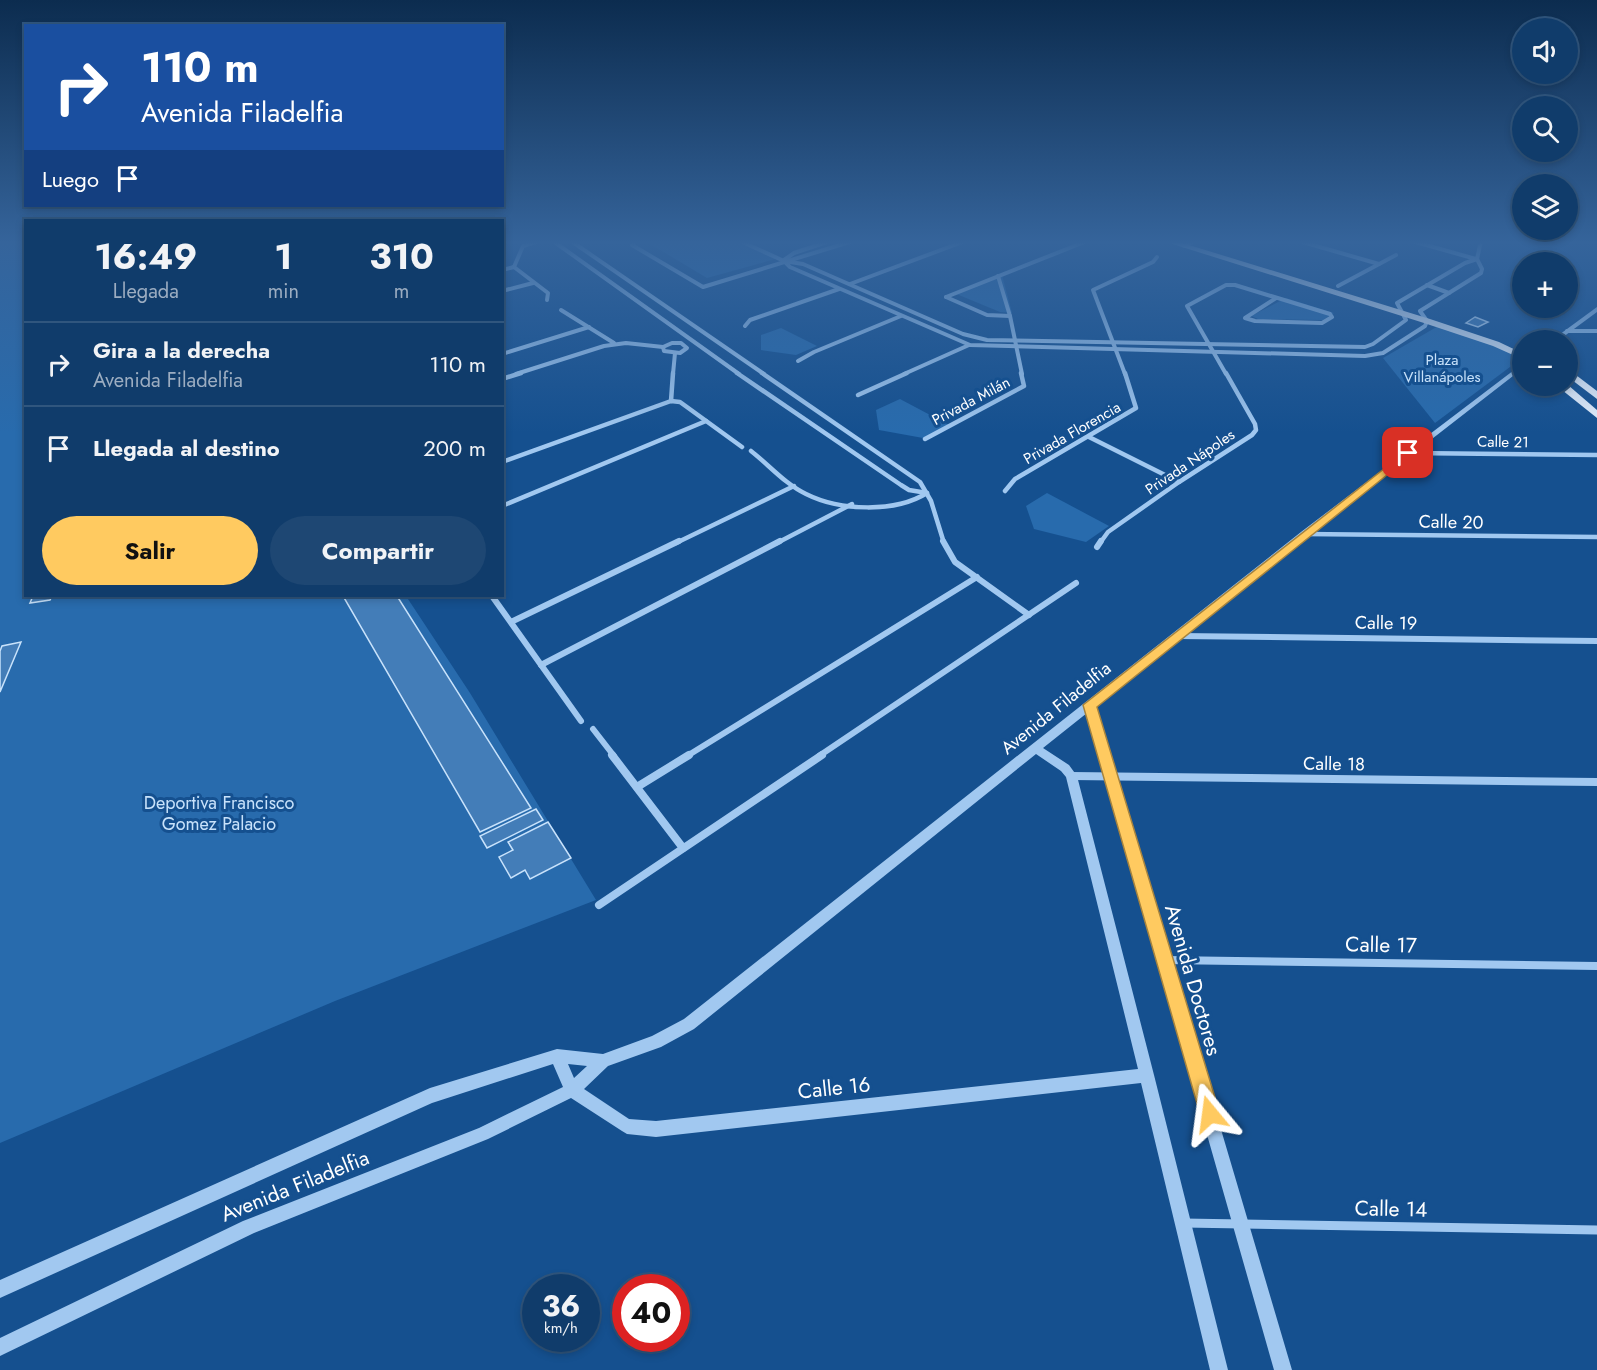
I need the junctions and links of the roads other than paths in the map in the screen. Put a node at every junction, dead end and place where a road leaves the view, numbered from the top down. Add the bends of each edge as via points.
1 (641, 305) edge
2 (663, 305) edge
3 (793, 305) edge
4 (876, 305) edge
5 (898, 305) edge
6 (964, 305) edge
7 (1007, 305) edge
8 (1098, 305) edge
9 (1189, 305) edge
10 (1265, 305) edge
11 (1297, 305) edge
12 (1378, 305) edge
13 (1398, 305) edge
14 (1403, 305) edge
15 (1430, 305) edge
16 (1597, 309) edge
17 (561, 310) dead end
18 (1420, 311) junction
19 (1405, 314) junction
20 (901, 316) junction
21 (1010, 316) junction
22 (1428, 321) junction
23 (745, 326) dead end
24 (589, 327) junction
25 (1568, 330) edge
26 (1578, 331) edge
27 (1597, 331) edge
28 (708, 337) junction
29 (976, 338) junction
30 (1014, 340) junction
31 (692, 342) junction
32 (1112, 342) junction
33 (1512, 342) edge
34 (615, 344) junction
35 (684, 344) junction
36 (970, 345) junction
37 (1209, 345) junction
38 (1017, 346) junction
39 (663, 347) junction
40 (1114, 350) junction
41 (1512, 351) edge
42 (504, 353) edge
43 (675, 353) junction
44 (1214, 353) junction
45 (798, 361) dead end
46 (1512, 374) edge
47 (504, 378) edge
48 (1578, 379) edge
49 (1591, 387) edge
50 (858, 395) dead end
51 (1574, 396) edge
52 (1597, 396) edge
53 (671, 401) junction
54 (1597, 415) edge
55 (706, 421) junction
56 (1089, 437) junction
57 (925, 439) dead end
58 (742, 447) dead end
59 (751, 451) dead end
60 (1408, 453) junction
61 (1597, 455) edge
62 (504, 461) edge
63 (1179, 482) junction
64 (794, 486) junction
65 (1005, 491) dead end
66 (927, 493) junction
67 (852, 504) junction
68 (504, 505) edge
69 (1304, 534) junction
70 (1597, 537) edge
71 (1097, 547) dead end
72 (977, 577) junction
73 (1076, 583) dead end
74 (493, 597) edge
75 (1029, 615) junction
76 (511, 622) junction
77 (1176, 636) junction
78 (1597, 641) edge
79 (541, 664) junction
80 (1090, 705) junction
81 (582, 721) dead end
82 (592, 729) dead end
83 (1036, 749) junction
84 (1071, 776) junction
85 (1111, 776) junction
86 (1597, 782) edge
87 (637, 787) junction
88 (683, 848) junction
89 (599, 904) dead end
90 (1165, 960) junction
91 (1597, 966) edge
92 (557, 1056) junction
93 (603, 1061) junction
94 (1148, 1075) junction
95 (572, 1090) junction
96 (1184, 1224) junction
97 (1243, 1225) junction
98 (1597, 1230) edge
99 (0, 1289) edge
100 (0, 1347) edge
101 (1219, 1370) edge
102 (1284, 1370) edge

1 - 31 street
2 - 28 street
3 - 23 street via 750,320
4 - 20 street
5 - 29 street
6 - 21 street via 987,315
7 - 21 street
8 - 32 street, Privada Florencia
9 - 37 street via 1187,309
10 - 11 street via 1245,318 1315,324 1331,316
12 - 19 main road
13 - 19 street
14 - 18 main road
15 - 18 street
16 - 25 street
17 - 24 street
18 - 22 street
18 - 33 main road
19 - 22 main road
19 - 37 street via 1406,320 1365,347
20 - 36 street
20 - 45 street
21 - 30 street
22 - 41 main road
22 - 44 street via 1391,349 1376,355
24 - 34 street
24 - 42 street
26 - 27 street
28 - 31 street
28 - 66 street via 920,482
29 - 30 street
29 - 36 street
30 - 32 street
30 - 38 street
31 - 35 street
31 - 66 street via 901,485
32 - 37 street
32 - 40 street, Privada Florencia
34 - 39 street
34 - 47 street
35 - 39 street
35 - 43 street via 686,350
36 - 38 street
36 - 50 street
37 - 44 street
38 - 40 street
38 - 57 street, Privada Milán via 1024,386
39 - 43 street via 664,351
40 - 44 street
40 - 56 street, Privada Florencia via 1136,408
43 - 53 street
44 - 63 street, Privada Nápoles via 1256,430
46 - 60 street, Avenida Filadelfia
48 - 49 main road
49 - 52 main road
51 - 54 main road
53 - 55 street via 680,402
53 - 62 street
55 - 58 street
55 - 68 street
56 - 63 street
56 - 65 street, Privada Florencia via 1015,479
59 - 64 street
60 - 61 street, Calle 21
60 - 69 street, Avenida Filadelfia
63 - 71 street, Privada Nápoles via 1108,532
64 - 67 street via 808,495
64 - 76 street
66 - 67 street via 921,500 903,505
66 - 72 street via 948,554
67 - 79 street
69 - 70 street, Calle 20
69 - 77 street, Avenida Filadelfia
72 - 75 street
72 - 87 street
73 - 75 street
74 - 76 street
75 - 88 street
76 - 79 street
77 - 78 street, Calle 19
77 - 80 street, Avenida Filadelfia
79 - 81 street
80 - 83 street, Avenida Filadelfia
80 - 85 street, Avenida Doctores
82 - 87 street
83 - 84 street
83 - 93 street, Avenida Filadelfia via 689,1024 656,1042
84 - 85 street, Calle 18
84 - 94 street
85 - 86 street, Calle 18
85 - 90 street, Avenida Doctores
87 - 88 street
88 - 89 street
90 - 91 street, Calle 17
90 - 97 street, Avenida Doctores
92 - 93 street, Avenida Filadelfia
92 - 95 street
92 - 99 street, Avenida Filadelfia via 430,1096
93 - 95 street, Avenida Filadelfia
94 - 95 street, Calle 16 via 656,1129 627,1126
94 - 96 street
95 - 100 street, Avenida Filadelfia via 483,1134 249,1227
96 - 97 street, Calle 14
96 - 101 street
97 - 98 street, Calle 14
97 - 102 street, Avenida Doctores

